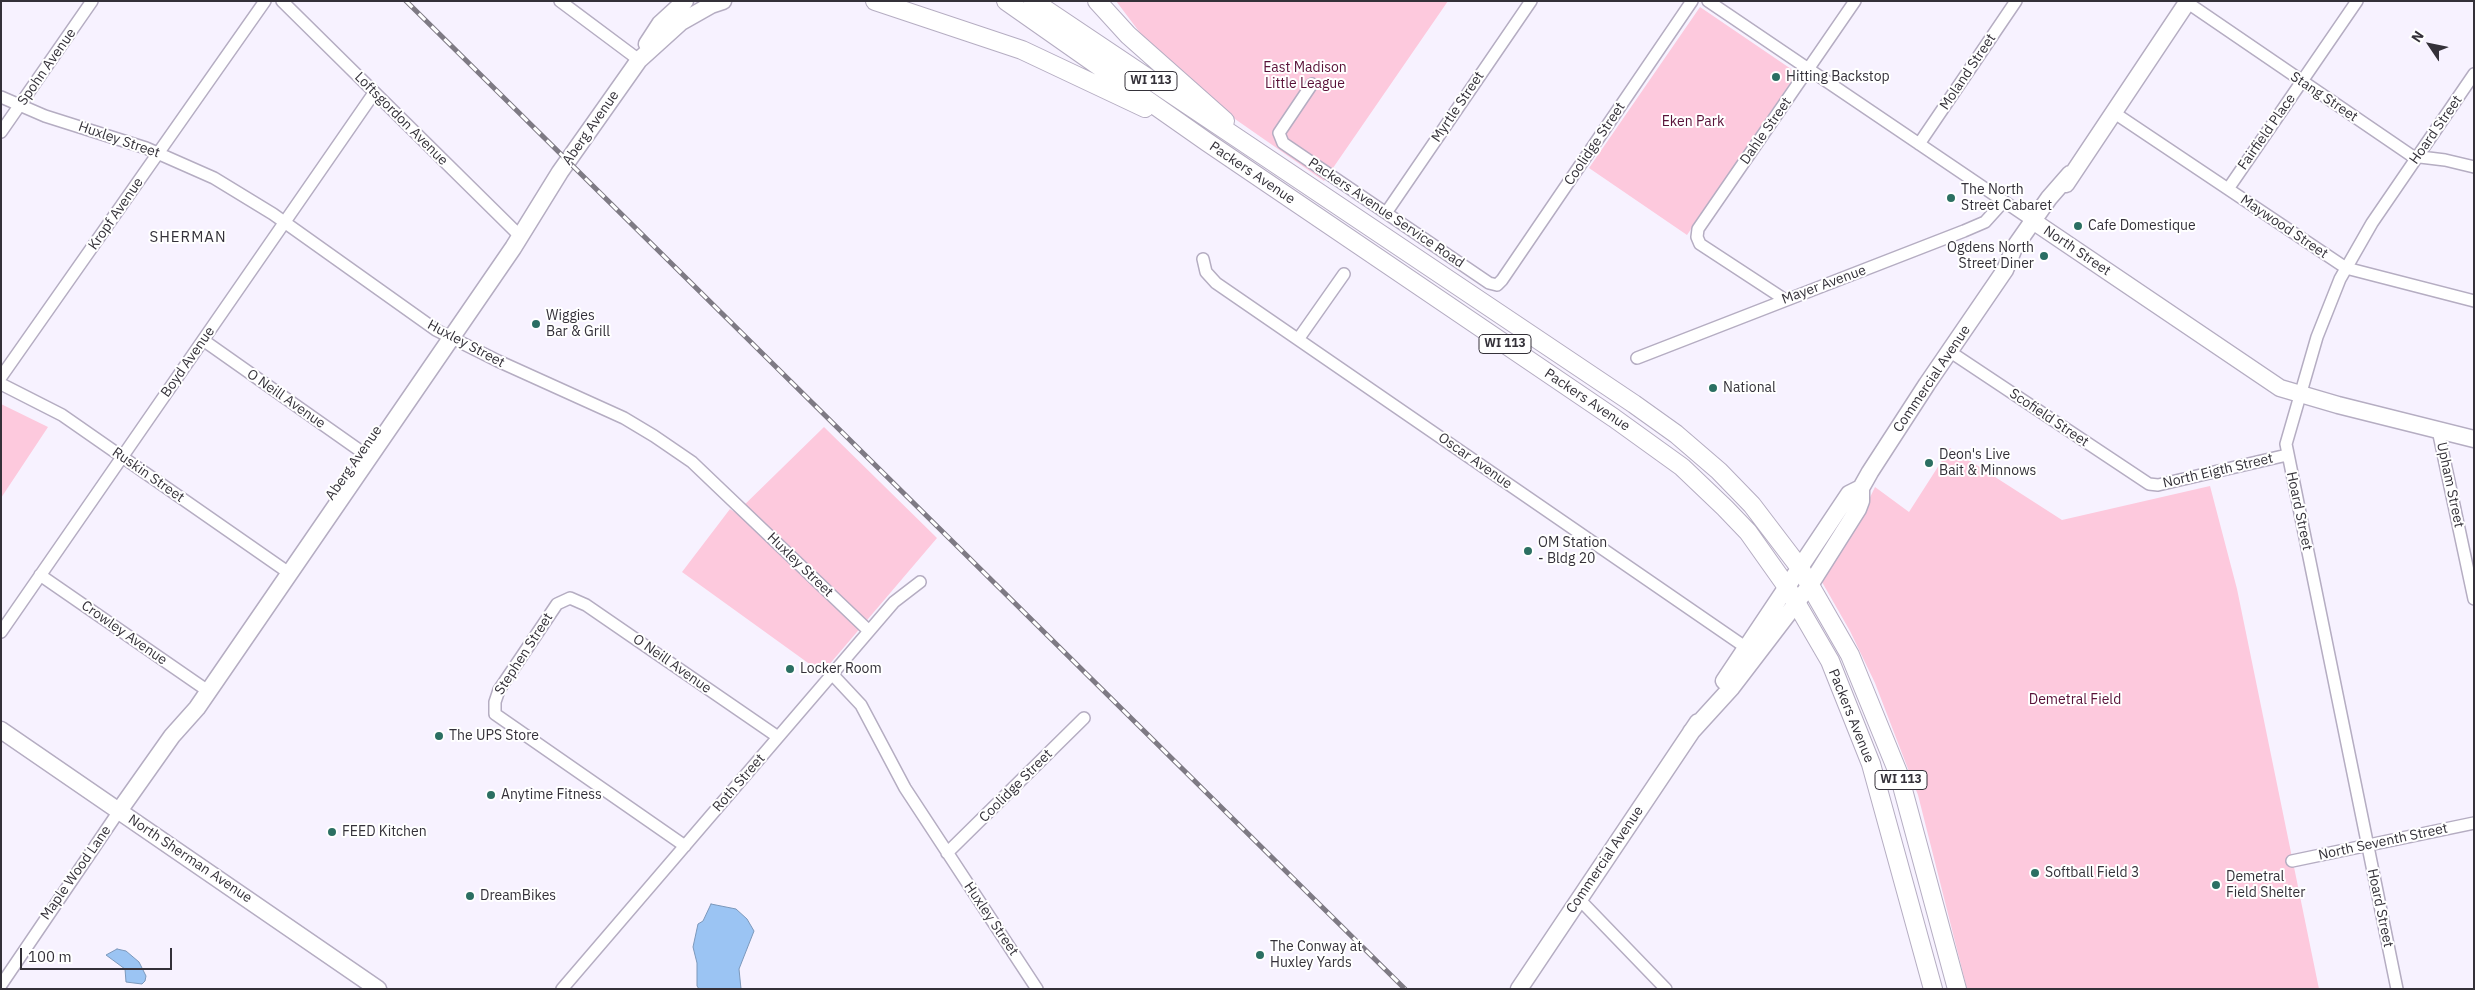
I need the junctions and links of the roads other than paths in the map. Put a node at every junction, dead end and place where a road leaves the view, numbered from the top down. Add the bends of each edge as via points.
1 (92, 1) edge
2 (265, 1) edge
3 (282, 1) edge
4 (560, 1) edge
5 (685, 1) edge
6 (723, 1) edge
7 (875, 1) edge
8 (1006, 1) edge
9 (1034, 1) edge
10 (1097, 1) edge
11 (1531, 1) edge
12 (1692, 1) edge
13 (1708, 1) edge
14 (1855, 1) edge
15 (2016, 1) edge
16 (2357, 1) edge
17 (2187, 2) edge
18 (639, 60) junction
19 (1809, 70) junction
20 (2474, 74) edge
21 (2302, 82) junction
22 (1312, 84) dead end
23 (374, 93) junction
24 (1, 97) edge
25 (20, 105) junction
26 (2113, 112) junction
27 (1, 132) edge
28 (1200, 137) junction
29 (1919, 144) junction
30 (158, 153) junction
31 (2416, 158) junction
32 (1269, 159) junction
33 (2474, 167) edge
34 (2228, 188) junction
35 (2004, 201) junction
36 (1386, 213) junction
37 (284, 222) junction
38 (2037, 223) junction
39 (518, 234) junction
40 (1203, 260) dead end
41 (2346, 268) junction
42 (1344, 274) dead end
43 (1496, 285) joint
44 (1784, 299) junction
45 (2474, 301) edge
46 (447, 336) junction
47 (1299, 338) junction
48 (203, 340) junction
49 (1950, 351) junction
50 (1637, 358) dead end
51 (1, 377) edge
52 (1, 384) edge
53 (2300, 395) junction
54 (2438, 430) junction
55 (2474, 440) edge
56 (366, 454) junction
57 (2287, 455) junction
58 (122, 457) junction
59 (2149, 484) joint
60 (1861, 488) junction
61 (1800, 568) junction
62 (285, 571) junction
63 (40, 575) junction
64 (920, 582) dead end
65 (1810, 585) junction
66 (1787, 587) junction
67 (2474, 599) edge
68 (564, 600) joint
69 (1796, 604) junction
70 (869, 631) junction
71 (1, 632) edge
72 (1751, 651) junction
73 (832, 674) junction
74 (204, 688) junction
75 (1084, 718) dead end
76 (1, 730) edge
77 (778, 737) junction
78 (119, 811) junction
79 (2474, 823) edge
80 (2367, 845) junction
81 (685, 846) junction
82 (947, 853) junction
83 (2292, 861) dead end
84 (1579, 899) junction
85 (1, 986) edge
86 (378, 989) edge
87 (562, 989) edge
88 (1037, 989) edge
89 (1519, 989) edge
90 (1666, 989) edge
91 (1933, 989) edge
92 (1957, 989) edge
93 (2396, 989) edge

1 - 25 street, Spohn Avenue
2 - 30 street, Kropf Avenue
3 - 23 street, Loftsgordon Avenue
4 - 18 street
5 - 18 street, Aberg Avenue via 651,35
6 - 18 street, Aberg Avenue via 680,22
7 - 28 main road via 1022,50
8 - 28 main road, Packers Avenue / WI 113
9 - 32 main road, Packers Avenue / WI 113
10 - 32 main road via 1128,36
11 - 36 street, Myrtle Street
12 - 43 street, Coolidge Street
13 - 19 street, North Street
14 - 19 street, Dahle Street
15 - 29 street, Moland Street
16 - 21 street, Fairfield Place
17 - 21 street, Stang Street
17 - 26 street, Commercial Avenue
18 - 39 street, Aberg Avenue
19 - 29 street, North Street
19 - 44 street, Dahle Street via 1701,223 1697,237 1702,245
20 - 31 street, Hoard Street
21 - 31 street, Stang Street
21 - 34 street, Fairfield Place
22 - 36 street, Packers Avenue Service Road via 1278,136 1290,148
23 - 37 street, Boyd Avenue
23 - 39 street, Loftsgordon Avenue
24 - 25 street, Huxley Street
25 - 27 street, Spohn Avenue
25 - 30 street, Huxley Street
26 - 34 street, Maywood Street
26 - 38 street, Commercial Avenue via 2070,174 2057,203
28 - 66 main road, Packers Avenue / WI 113 via 1657,448 1702,485 1748,532
29 - 35 street, North Street
30 - 37 street, Huxley Street via 214,178
30 - 51 street, Kropf Avenue
31 - 33 street, Stang Street via 2446,160
31 - 41 street, Hoard Street
32 - 61 main road, Packers Avenue / WI 113 via 1676,434 1719,471 1752,506
34 - 41 street, Maywood Street
35 - 38 street, North Street
35 - 44 street, Mayer Avenue via 1985,222
36 - 43 street, Packers Avenue Service Road
37 - 46 street, Huxley Street
37 - 48 street, Boyd Avenue
38 - 49 street, Commercial Avenue via 2014,264 2005,270
38 - 53 street, North Street via 2280,388
39 - 46 street, Aberg Avenue
40 - 47 street, Oscar Avenue via 1206,272 1216,283
41 - 45 street, Maywood Street
41 - 53 street, Hoard Street via 2317,337
42 - 47 street
44 - 50 street, Mayer Avenue
46 - 56 street, Aberg Avenue
46 - 70 street, Huxley Street via 624,418 692,462
47 - 72 street, Oscar Avenue
48 - 56 street, O Neill Avenue
48 - 58 street, Boyd Avenue
49 - 59 street, Scofield Street
49 - 60 street, Commercial Avenue
52 - 58 street, Ruskin Street via 62,415
53 - 54 street, North Street
53 - 57 street, Hoard Street via 2286,444
54 - 55 street, North Street
54 - 67 street, Upham Street
56 - 62 street, Aberg Avenue
57 - 59 street, North Eigth Street via 2158,485
57 - 80 street, Hoard Street
58 - 62 street, Ruskin Street
58 - 63 street, Boyd Avenue
60 - 61 street, Commercial Avenue via 1849,494
60 - 65 street, Commercial Avenue via 1862,501 1858,509
61 - 65 main road, Packers Avenue / WI 113
61 - 66 street, Commercial Avenue
62 - 74 street, Aberg Avenue
63 - 71 street, Boyd Avenue
63 - 74 street, Crowley Avenue
64 - 70 street, Roth Street via 894,602
65 - 69 street, Commercial Avenue
65 - 92 main road, Packers Avenue / WI 113 via 1850,655 1899,775
66 - 69 main road, Packers Avenue / WI 113
66 - 72 street, Commercial Avenue
68 - 77 street, O Neill Avenue via 570,598 586,605
68 - 81 street, Stephen Street via 554,607 499,690 494,702 495,714
69 - 72 street, Commercial Avenue
69 - 91 main road, Packers Avenue / WI 113 via 1830,661 1871,764
70 - 73 street, Roth Street
72 - 84 street, Commercial Avenue via 1709,714 1691,732
73 - 77 street, Roth Street
73 - 82 street, Huxley Street via 861,705 905,788
74 - 78 street, Aberg Avenue via 191,716 172,736
75 - 82 street, Coolidge Street
76 - 78 street, North Sherman Avenue
77 - 81 street, Roth Street
78 - 85 street, Maple Wood Lane
78 - 86 street, North Sherman Avenue
79 - 80 street, North Seventh Street
80 - 83 street, North Seventh Street
80 - 93 street, Hoard Street
81 - 87 street, Roth Street
82 - 88 street, Huxley Street
84 - 89 street, Commercial Avenue
84 - 90 street

